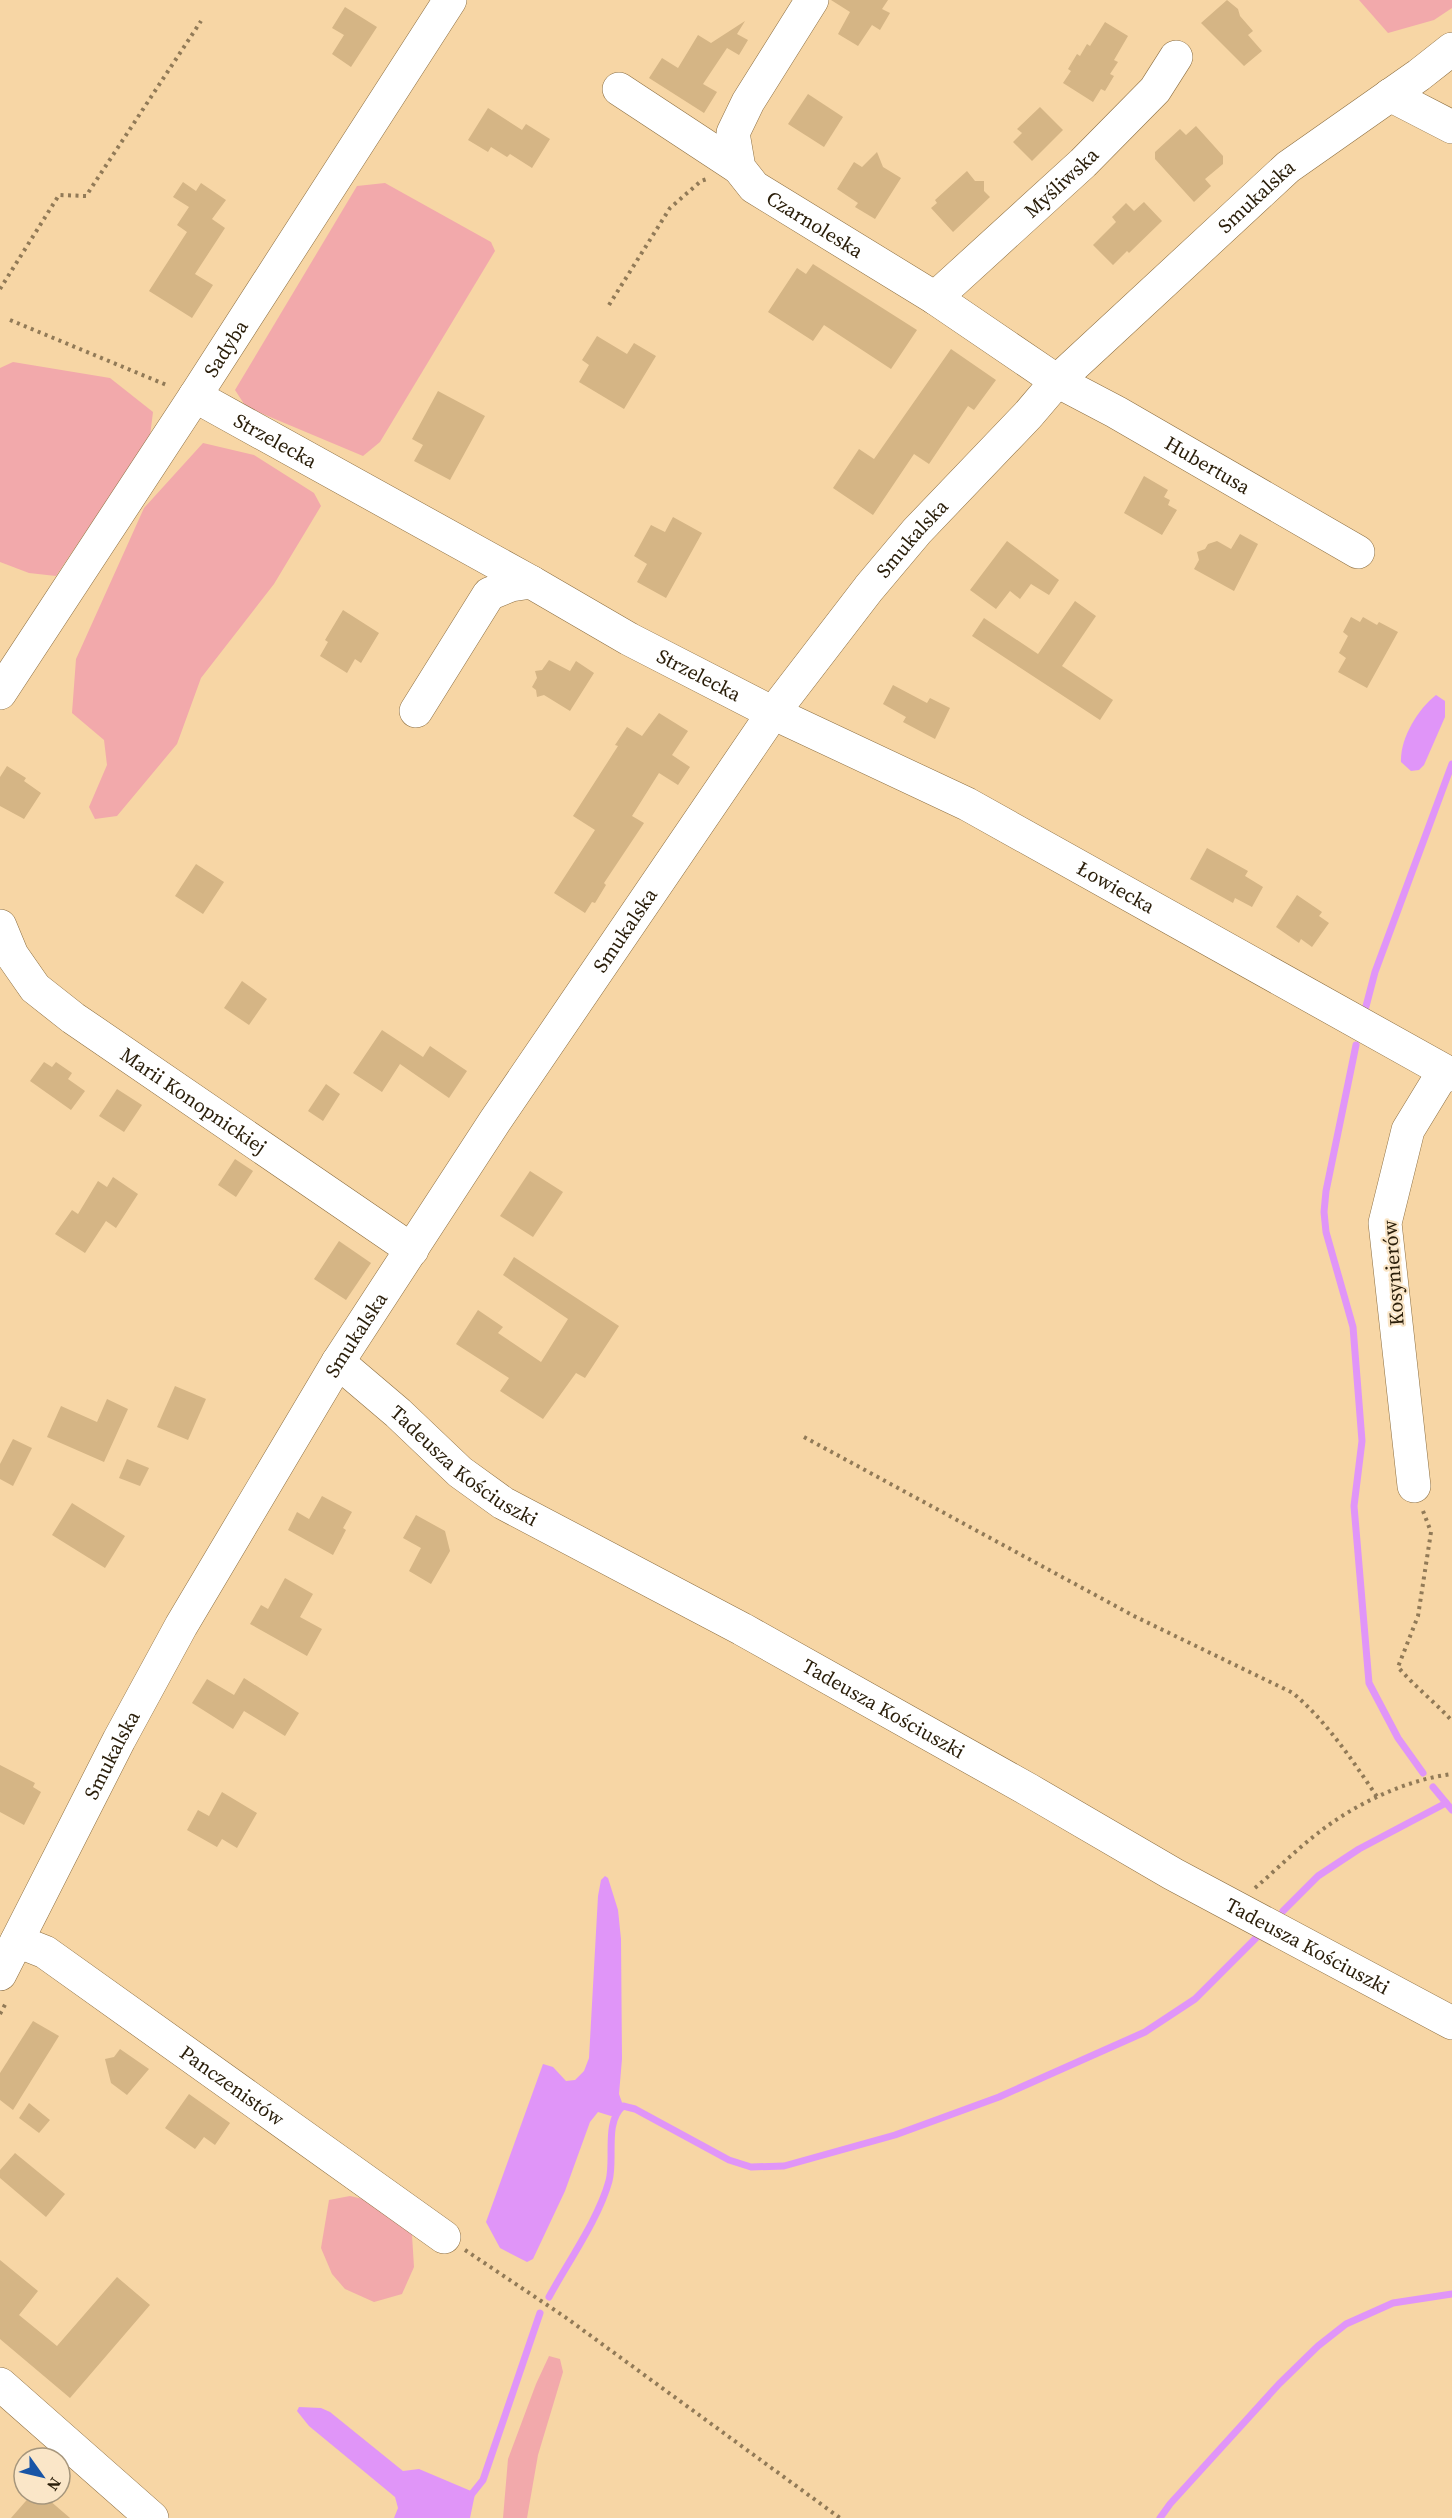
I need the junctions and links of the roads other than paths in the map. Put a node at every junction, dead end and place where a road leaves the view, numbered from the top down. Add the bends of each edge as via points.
1 (450, 0) edge
2 (812, 0) edge
3 (1452, 49) edge
4 (1176, 57) dead end
5 (619, 89) dead end
6 (1390, 95) junction
7 (1452, 127) edge
8 (739, 168) junction
9 (935, 298) junction
10 (1057, 381) junction
11 (195, 396) junction
12 (1358, 552) dead end
13 (531, 582) junction
14 (0, 693) edge
15 (416, 711) dead end
16 (773, 713) junction
17 (0, 926) edge
18 (1448, 1073) edge
19 (412, 1250) junction
20 (338, 1362) junction
21 (1414, 1486) road end
22 (17, 1941) junction
23 (5, 1984) edge
24 (1452, 2023) edge
25 (444, 2237) road end
26 (0, 2384) edge
27 (152, 2518) edge

1 - 11 street, Sadyba
2 - 8 street via 733,133
3 - 6 street, Smukalska
4 - 9 street, Myśliwska via 1155,90 1083,163
5 - 8 street, Czarnoleska
6 - 7 street
6 - 10 street, Smukalska via 1288,167
8 - 9 street, Czarnoleska via 754,187
9 - 10 street, Czarnoleska
10 - 12 street, Hubertusa
10 - 16 street, Smukalska via 917,531
11 - 13 street, Strzelecka
11 - 14 street, Sadyba
13 - 15 street via 489,594
13 - 16 street, Strzelecka via 629,639
16 - 18 street, Łowiecka via 967,804
16 - 19 street, Smukalska via 495,1121
17 - 19 street, Marii Konopnickiej via 12,955 34,988
18 - 21 street, Kosynierów via 1408,1130 1385,1223
19 - 20 street, Smukalska
20 - 22 street, Smukalska via 181,1626
20 - 24 street, Tadeusza Kościuszki via 460,1472 503,1503 742,1629 1173,1874
22 - 23 street, Smukalska
22 - 25 street, Panczenistów via 45,1952
26 - 27 street

